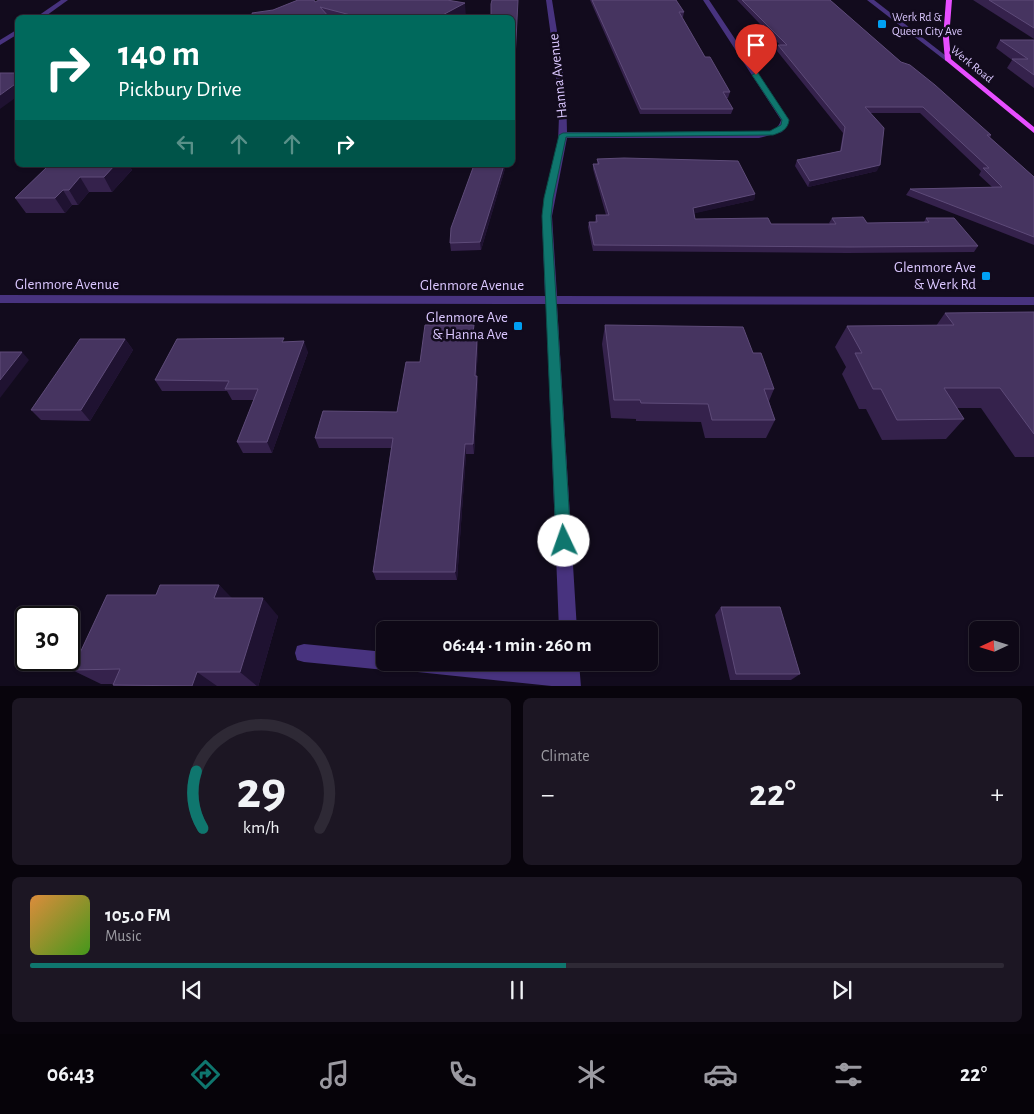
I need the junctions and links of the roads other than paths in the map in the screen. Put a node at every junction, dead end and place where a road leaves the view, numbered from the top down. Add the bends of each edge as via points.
1 (65, 0) edge
2 (549, 0) edge
3 (706, 0) edge
4 (870, 0) edge
5 (949, 0) edge
6 (42, 15) edge
7 (15, 33) edge
8 (0, 43) edge
9 (948, 60) junction
10 (1034, 131) edge
11 (563, 135) junction
12 (0, 299) edge
13 (551, 300) junction
14 (1034, 301) edge
15 (568, 621) edge
16 (304, 654) dead end
17 (376, 659) edge
18 (521, 671) edge
19 (571, 675) edge

1 - 6 street
2 - 11 street, Hanna Avenue via 563,101
3 - 11 street via 785,120 780,130 759,135
4 - 9 street, Werk Road
5 - 9 main road
7 - 8 street
9 - 10 main road, Werk Road
11 - 13 street, Hanna Avenue via 548,198
12 - 13 street, Glenmore Avenue
13 - 14 street, Glenmore Avenue
13 - 15 street, Hanna Avenue
16 - 17 street
18 - 19 street

